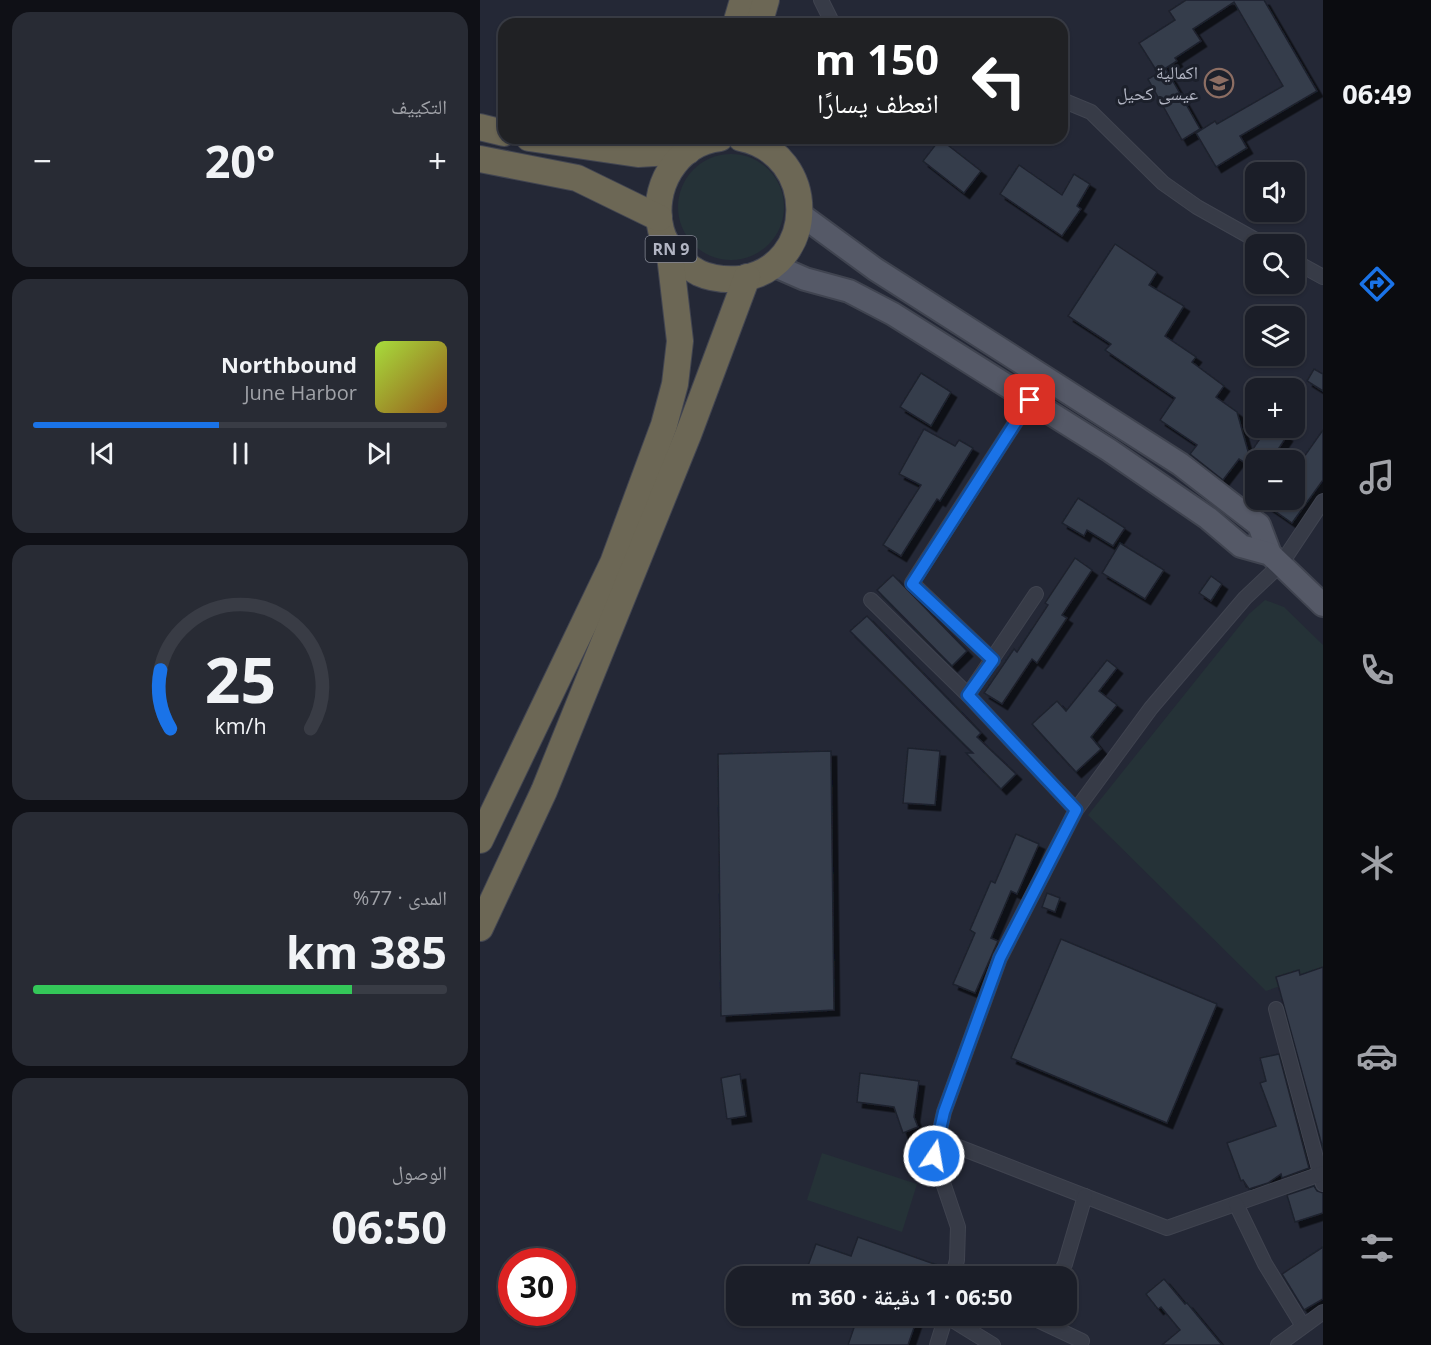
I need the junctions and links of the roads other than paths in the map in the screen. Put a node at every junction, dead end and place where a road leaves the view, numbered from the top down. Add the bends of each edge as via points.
1 (743, 0) edge
2 (766, 0) edge
3 (821, 0) edge
4 (738, 18) edge
5 (761, 18) edge
6 (830, 18) edge
7 (1068, 103) edge
8 (480, 128) edge
9 (498, 132) edge
10 (570, 144) edge
11 (692, 144) edge
12 (700, 144) edge
13 (774, 147) edge
14 (480, 159) edge
15 (800, 214) junction
16 (658, 218) junction
17 (1245, 234) edge
18 (669, 247) junction
19 (773, 265) junction
20 (1305, 267) edge
21 (1323, 277) edge
22 (747, 278) junction
23 (1030, 400) junction
24 (1323, 501) edge
25 (1276, 559) junction
26 (1036, 594) dead end
27 (871, 600) dead end
28 (1323, 605) edge
29 (993, 660) junction
30 (968, 695) junction
31 (1076, 810) junction
32 (480, 840) edge
33 (480, 928) edge
34 (1276, 1009) dead end
35 (938, 1139) junction
36 (1322, 1177) edge
37 (1085, 1196) junction
38 (1236, 1204) junction
39 (956, 1266) edge
40 (1064, 1266) edge
41 (1323, 1312) edge
42 (943, 1326) edge
43 (962, 1326) edge
44 (1053, 1326) edge
45 (1303, 1326) junction
46 (1082, 1341) dead end
47 (937, 1345) edge
48 (993, 1345) edge
49 (1278, 1345) edge

1 - 4 highway
2 - 5 highway
3 - 6 street
7 - 17 street via 1090,112 1163,183
8 - 9 highway
10 - 11 highway, RN 9 via 638,154
12 - 16 highway, RN 9 via 676,161 664,180
13 - 15 highway, RN 9 via 794,177
14 - 16 highway, RN 9 via 577,178
15 - 19 highway, RN 9 via 792,242
15 - 25 main road via 874,269 1180,464 1259,525
16 - 18 highway, RN 9
18 - 22 highway, RN 9 via 703,275 717,279
18 - 32 highway via 680,341 675,384 664,424 613,563
19 - 22 highway, RN 9
19 - 23 main road via 849,291 893,314
20 - 21 street
22 - 33 highway via 544,791
23 - 25 main road via 1192,507 1241,546
23 - 29 street via 912,584
24 - 25 street
25 - 28 main road
25 - 31 street via 1151,708
26 - 29 street
27 - 30 street
29 - 30 street
30 - 31 street
31 - 35 street via 1000,958 944,1112
34 - 36 street
35 - 37 street
35 - 39 street via 934,1156 958,1227
36 - 38 street
37 - 38 street via 1167,1228
37 - 40 street
38 - 45 street via 1264,1264
41 - 45 street
42 - 47 street
43 - 48 street
44 - 46 street
45 - 49 street

